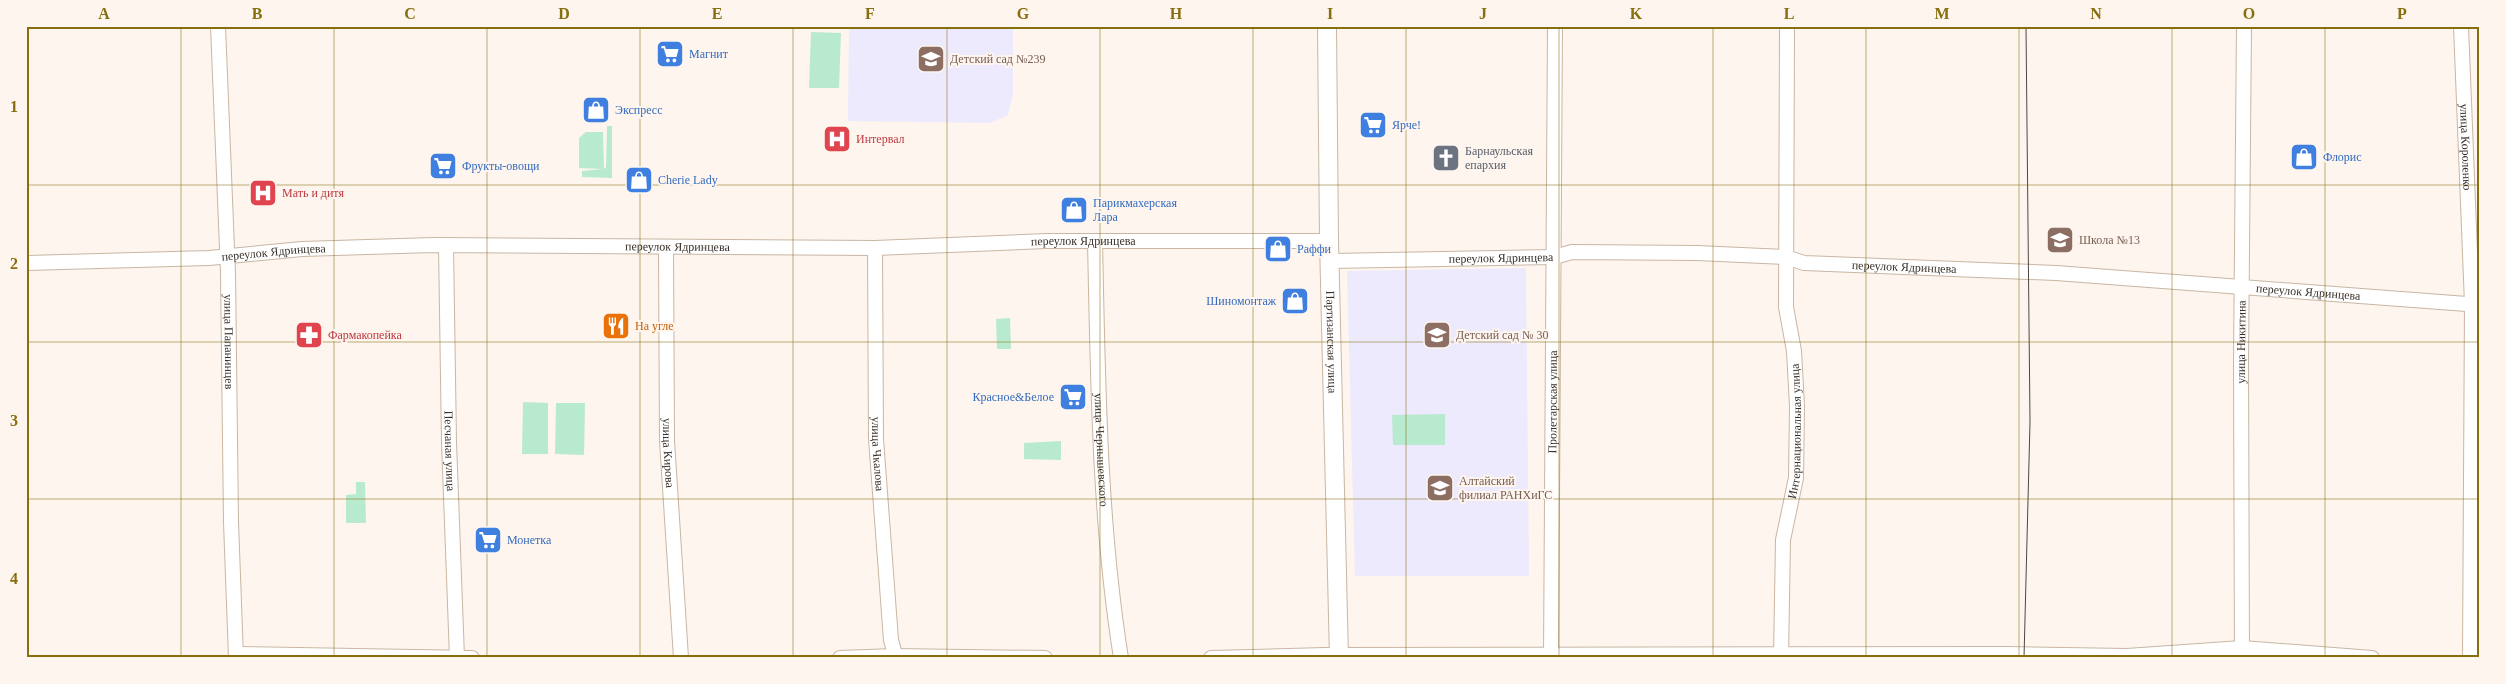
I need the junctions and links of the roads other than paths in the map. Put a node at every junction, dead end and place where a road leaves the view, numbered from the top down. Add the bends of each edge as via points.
1 (218, 26) edge
2 (1327, 26) edge
3 (1555, 26) edge
4 (1787, 26) edge
5 (2244, 26) edge
6 (2461, 26) edge
7 (1095, 241) junction
8 (1329, 241) junction
9 (446, 245) junction
10 (666, 248) junction
11 (875, 248) junction
12 (227, 256) junction
13 (1554, 257) junction
14 (1786, 257) junction
15 (1330, 261) junction
16 (26, 263) edge
17 (2242, 286) junction
18 (2476, 304) edge
19 (2242, 653) edge
20 (236, 656) edge
21 (1339, 656) edge
22 (1781, 656) edge
23 (1912, 656) edge
24 (457, 657) edge
25 (896, 657) edge
26 (1008, 657) edge
27 (1551, 657) edge
28 (1645, 657) edge
29 (2127, 657) edge
30 (472, 658) edge
31 (681, 658) edge
32 (840, 658) edge
33 (1045, 658) edge
34 (1121, 658) edge
35 (1211, 658) edge
36 (1231, 658) edge
37 (2364, 658) edge
38 (2470, 658) edge

1 - 12 street, улица Папанинцев
2 - 8 main road, Партизанская улица
3 - 13 street, Пролетарская улица
4 - 14 street, Интернациональная улица
5 - 17 street, улица Никитина
6 - 18 street, улица Короленко
7 - 8 street, переулок Ядринцева
7 - 11 street, переулок Ядринцева via 1046,240
7 - 34 street, улица Чернышевского via 1098,426 1111,595
8 - 15 main road, Партизанская улица
9 - 10 street, переулок Ядринцева
9 - 12 street, переулок Ядринцева via 302,249
9 - 24 street, Песчаная улица
10 - 11 street, переулок Ядринцева
10 - 31 street, улица Кирова via 667,441
11 - 25 street, улица Чкалова via 876,440 891,640
12 - 16 street, переулок Ядринцева
12 - 20 street, улица Папанинцев
13 - 14 street, переулок Ядринцева via 1572,252
13 - 15 street, переулок Ядринцева
13 - 27 street, Пролетарская улица
14 - 17 street, переулок Ядринцева via 1804,262 2056,273
14 - 22 street, Интернациональная улица via 1786,307 1794,351 1798,406 1796,478 1783,540
15 - 21 main road, Партизанская улица
17 - 18 street, переулок Ядринцева
17 - 19 street, улица Никитина
18 - 38 street, улица Короленко
19 - 29 street
19 - 37 street
20 - 24 street
21 - 27 street
21 - 36 street
22 - 23 street
22 - 28 street
23 - 29 street
24 - 30 street
25 - 26 street
25 - 32 street
26 - 33 street
27 - 28 street
35 - 36 street

